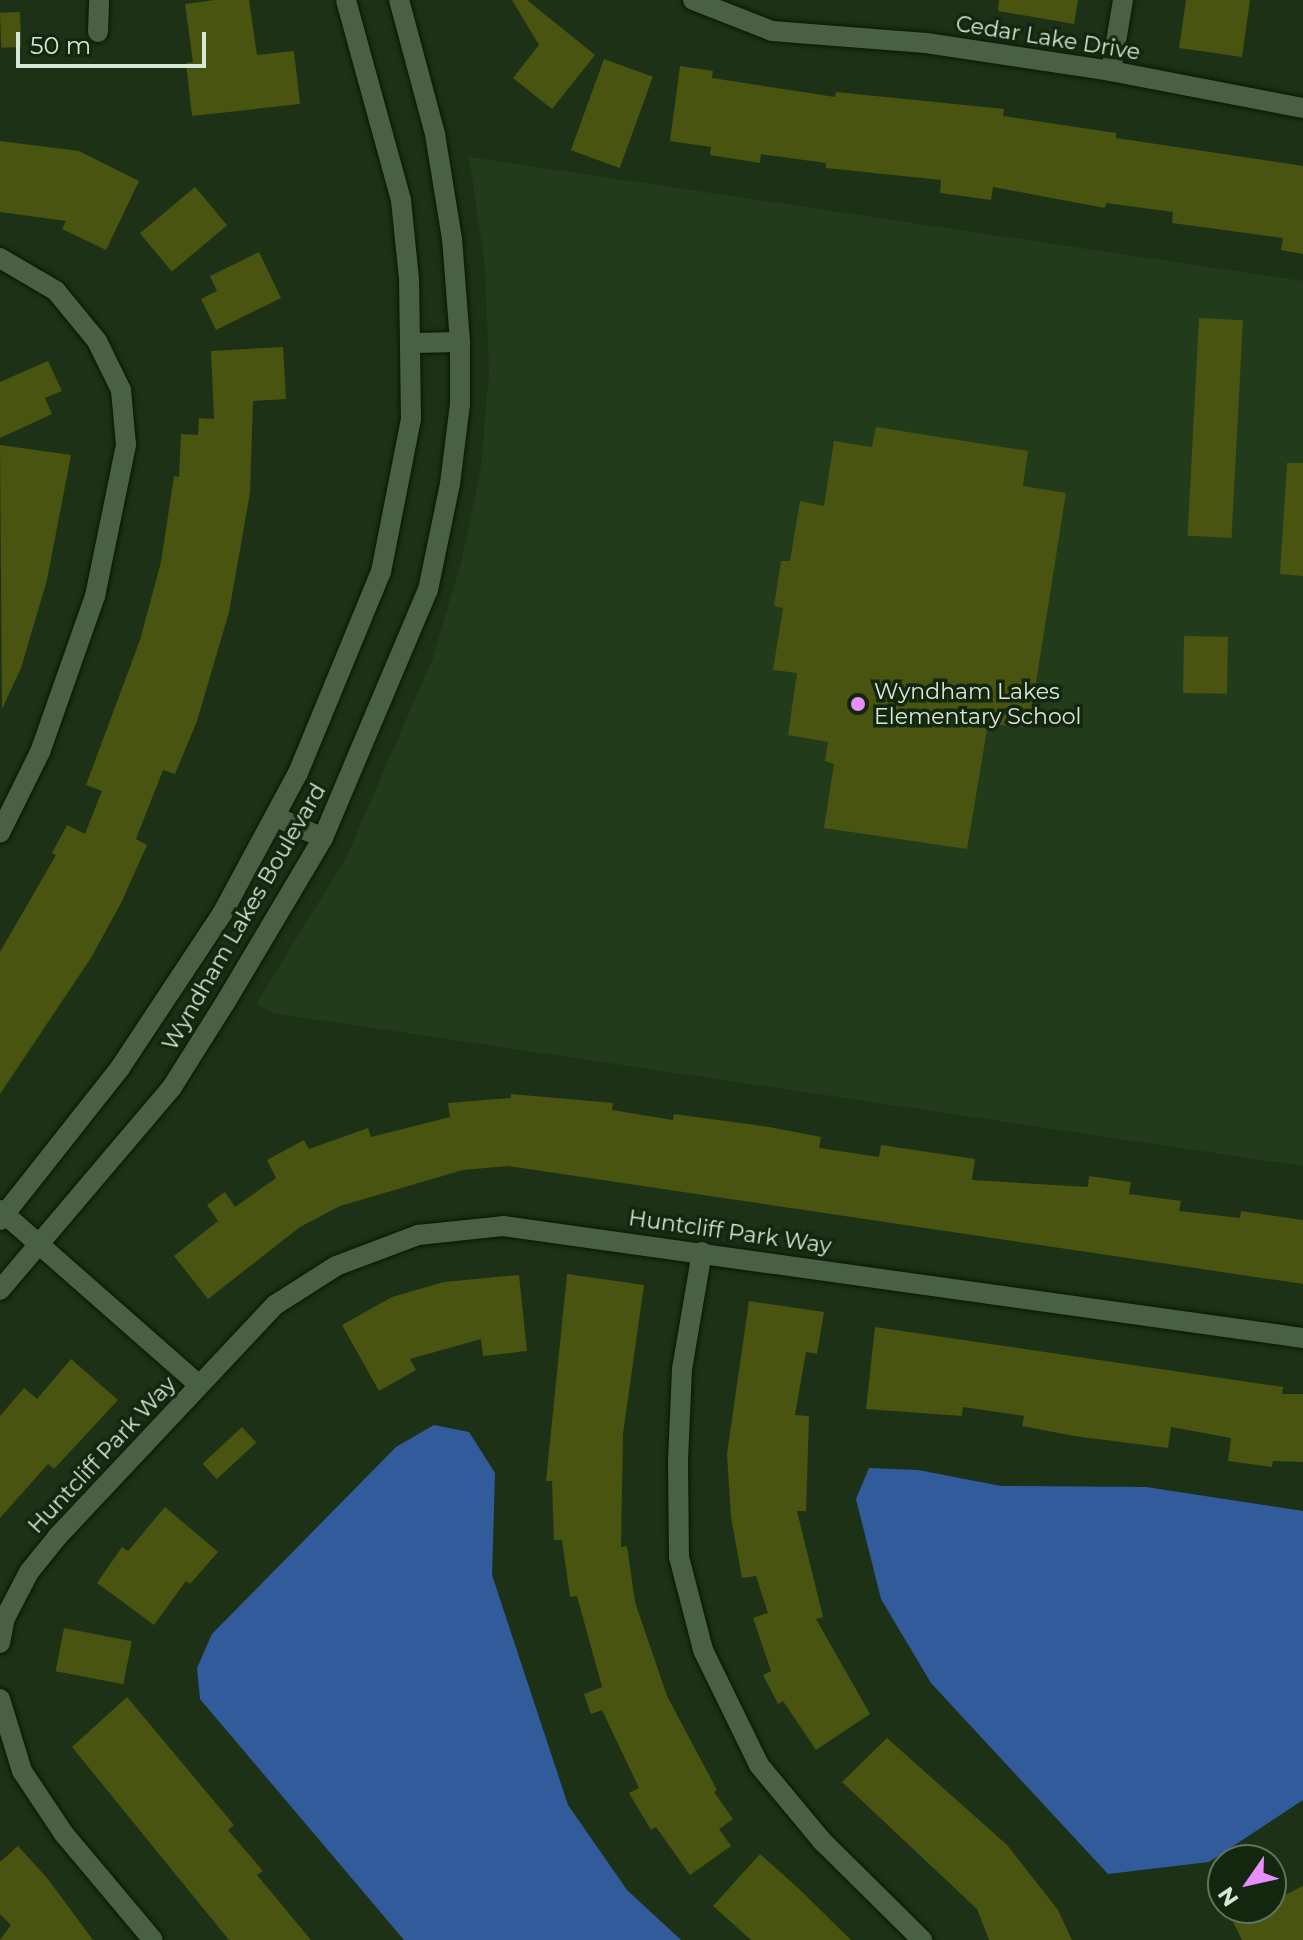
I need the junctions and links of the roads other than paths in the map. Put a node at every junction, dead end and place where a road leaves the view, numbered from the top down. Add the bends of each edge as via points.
1 (99, 0) edge
2 (346, 0) edge
3 (399, 0) edge
4 (693, 0) edge
5 (1123, 0) edge
6 (98, 32) dead end
7 (1111, 71) junction
8 (1303, 108) edge
9 (0, 258) edge
10 (460, 342) junction
11 (413, 343) junction
12 (276, 817) junction
13 (0, 833) edge
14 (323, 838) junction
15 (2, 1215) edge
16 (41, 1244) junction
17 (702, 1252) junction
18 (0, 1290) edge
19 (1303, 1338) edge
20 (199, 1385) junction
21 (0, 1643) edge
22 (0, 1708) edge
23 (153, 1940) edge
24 (922, 1940) edge

1 - 6 street
2 - 11 street, Wyndham Lakes Boulevard via 401,200
3 - 10 street, Wyndham Lakes Boulevard via 435,134 452,239
4 - 7 street, Cedar Lake Drive via 772,31 926,43
5 - 7 street
7 - 8 street, Cedar Lake Drive
9 - 13 street via 56,291 97,341 121,390 126,445 95,596 40,752
10 - 11 street
10 - 14 street, Wyndham Lakes Boulevard via 460,404 450,484 428,590
11 - 12 street, Wyndham Lakes Boulevard via 411,419 381,572
12 - 14 street
12 - 15 street, Wyndham Lakes Boulevard via 222,914 120,1068
14 - 16 street, Wyndham Lakes Boulevard via 172,1087
15 - 16 street, Huntcliff Park Way
16 - 18 street, Wyndham Lakes Boulevard
16 - 20 street, Huntcliff Park Way
17 - 19 street, Huntcliff Park Way
17 - 20 street, Huntcliff Park Way via 503,1226 418,1235 336,1266 275,1305
17 - 24 street via 682,1369 678,1462 679,1557 703,1650 759,1765 822,1841
20 - 21 street, Huntcliff Park Way via 29,1572 5,1618
22 - 23 street via 22,1771 64,1834

